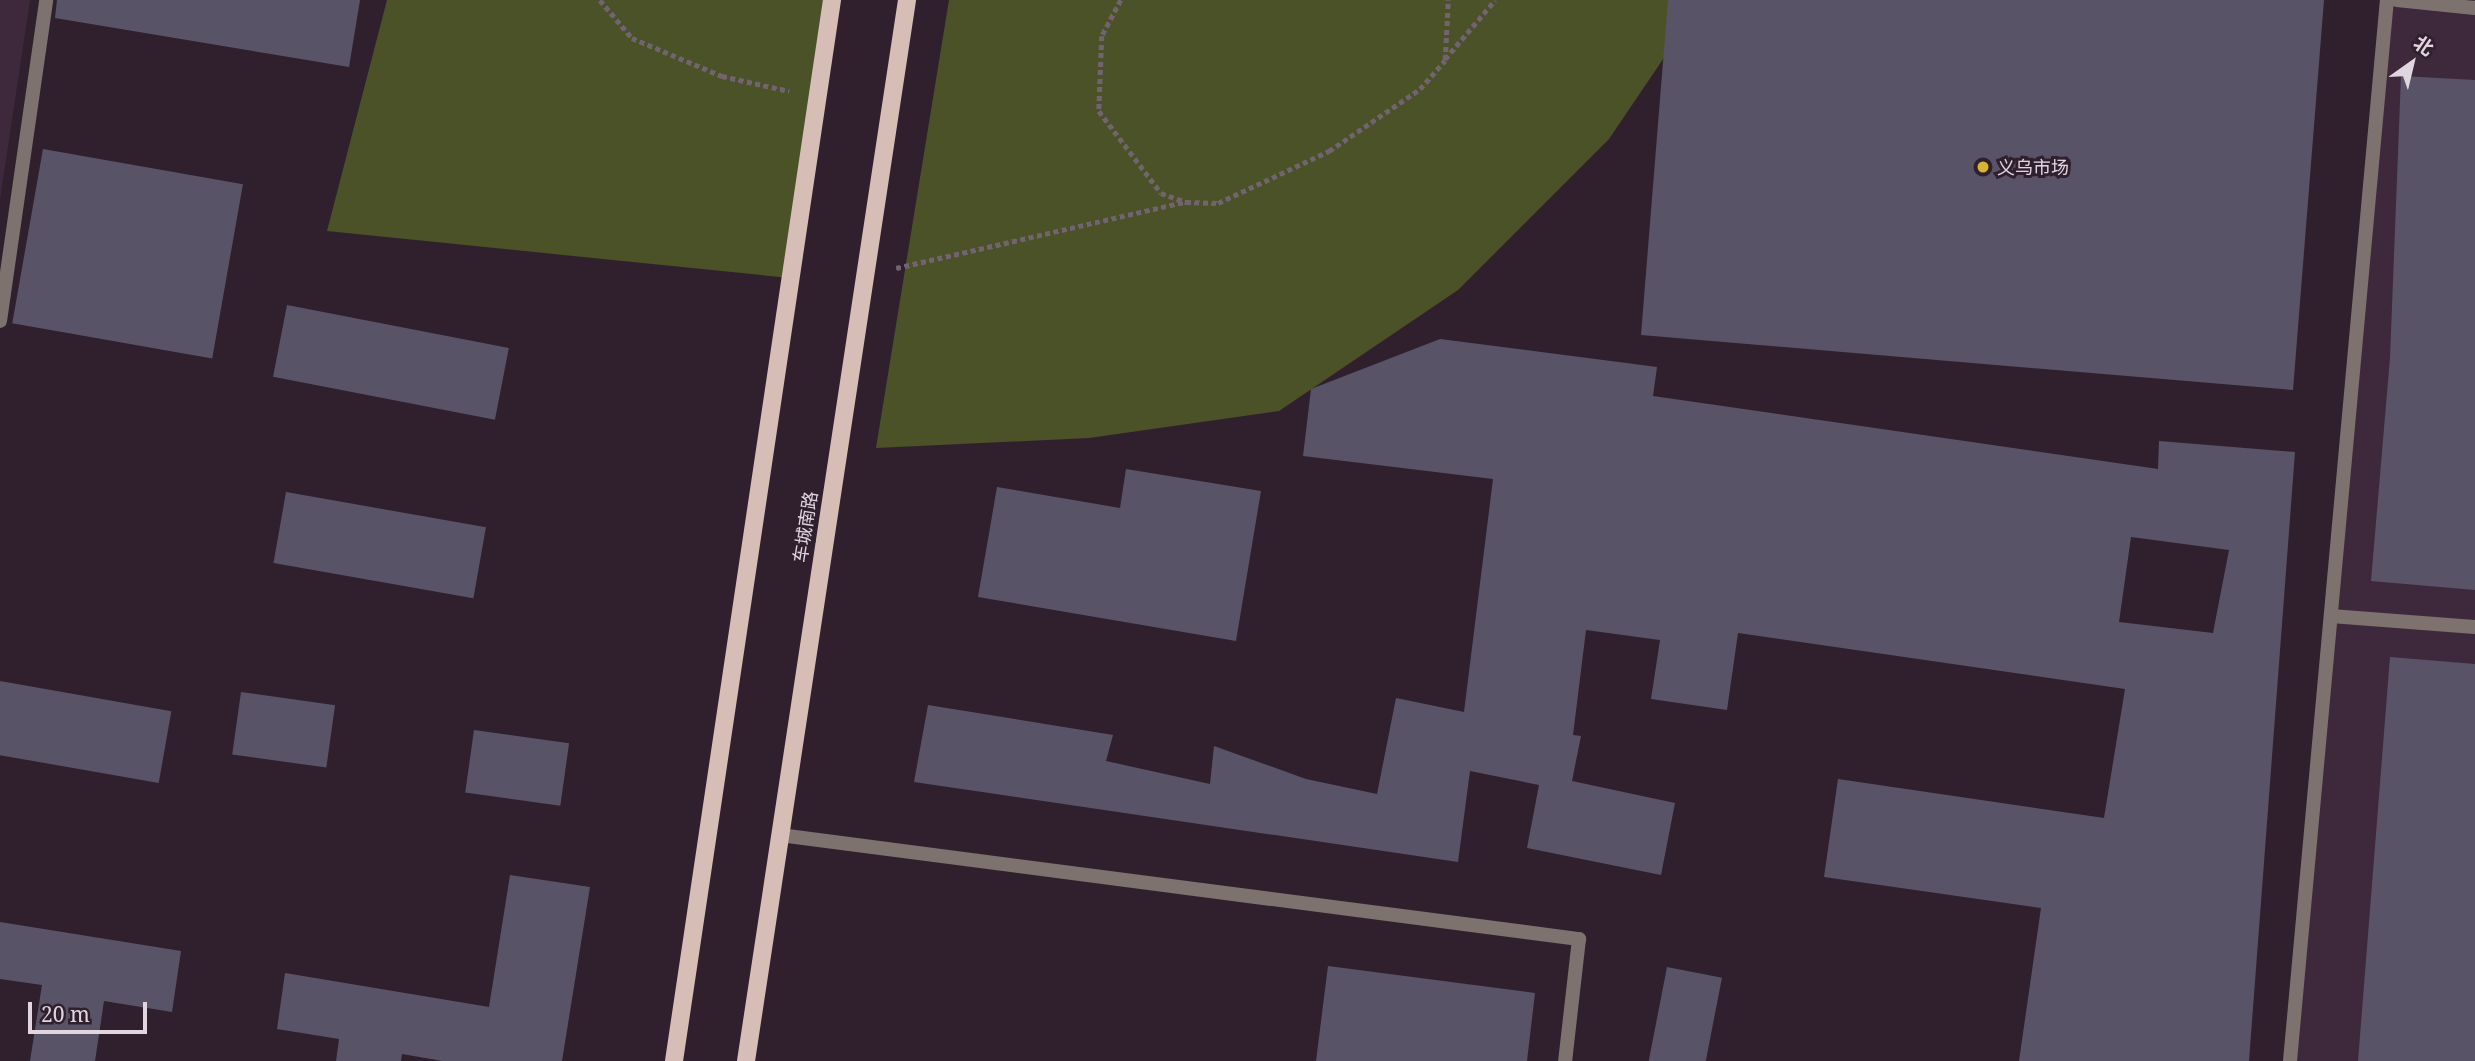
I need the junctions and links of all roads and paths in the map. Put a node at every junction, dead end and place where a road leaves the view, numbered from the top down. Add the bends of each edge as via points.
1 (46, 0) edge
2 (600, 0) edge
3 (832, 0) edge
4 (907, 0) edge
5 (1121, 0) edge
6 (1448, 0) edge
7 (1495, 0) edge
8 (2387, 0) edge
9 (2397, 0) edge
10 (2475, 9) edge
11 (1445, 60) junction
12 (818, 95) junction
13 (1186, 202) junction
14 (865, 275) junction
15 (0, 321) edge
16 (2331, 616) junction
17 (2475, 627) edge
18 (780, 835) junction
19 (674, 1061) edge
20 (746, 1061) edge
21 (1565, 1061) edge
22 (2290, 1061) edge

1 - 15 street
2 - 12 path via 632,38 722,76
3 - 12 main road
4 - 14 main road, 车城南路
5 - 13 path via 1102,36 1099,111 1161,193
6 - 11 path
7 - 11 path
8 - 16 street
9 - 10 street
11 - 13 path via 1420,89 1329,151 1218,203
12 - 19 main road
13 - 14 path
14 - 18 main road, 车城南路
16 - 17 street
16 - 22 street
18 - 20 main road, 车城南路
18 - 21 street via 1579,939

